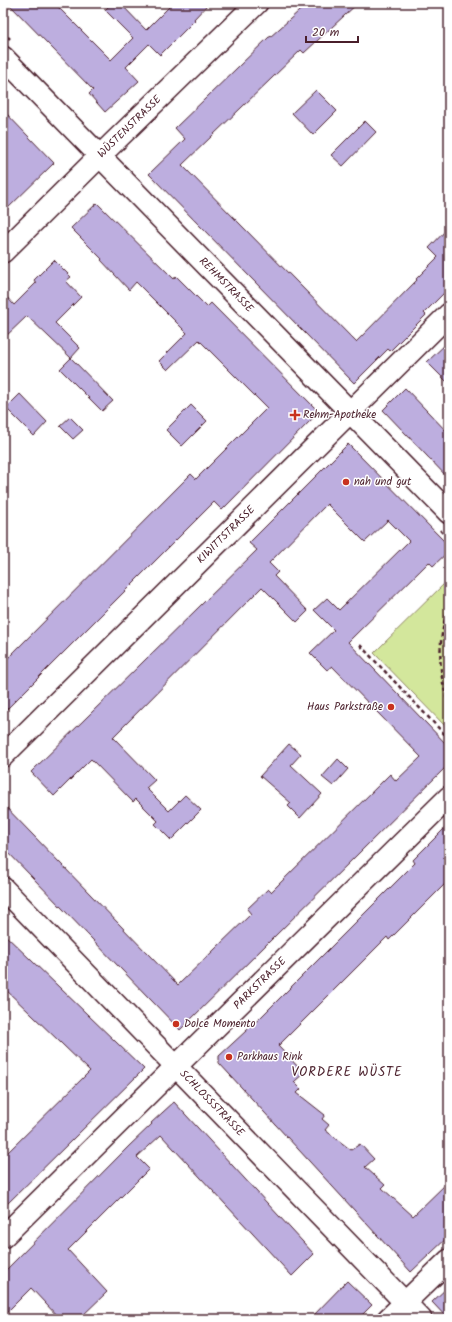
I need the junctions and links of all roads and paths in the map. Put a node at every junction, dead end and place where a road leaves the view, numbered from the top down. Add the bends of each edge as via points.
1 (257, 3) edge
2 (3, 57) edge
3 (100, 156) junction
4 (3, 252) edge
5 (449, 314) edge
6 (350, 412) junction
7 (449, 513) edge
8 (449, 606) edge
9 (360, 645) dead end
10 (449, 704) edge
11 (449, 739) edge
12 (3, 756) edge
13 (449, 797) edge
14 (3, 888) edge
15 (177, 1066) junction
16 (3, 1237) edge
17 (449, 1260) edge
18 (405, 1302) junction
19 (388, 1319) edge
20 (421, 1319) edge

1 - 3 street, WÜSTENSTRASSE
2 - 3 street, REHMSTRASSE
3 - 4 street, WÜSTENSTRASSE
3 - 6 street, REHMSTRASSE
5 - 6 street, KIWITTSTRASSE
6 - 7 street, REHMSTRASSE
6 - 12 street, KIWITTSTRASSE
8 - 10 path via 440,651 440,671
9 - 11 path
13 - 15 street, PARKSTRASSE
14 - 15 street, SCHLOSSSTRASSE
15 - 16 street, PARKSTRASSE
15 - 18 street, SCHLOSSSTRASSE
17 - 18 street
18 - 19 street
18 - 20 street, SCHLOSSSTRASSE

